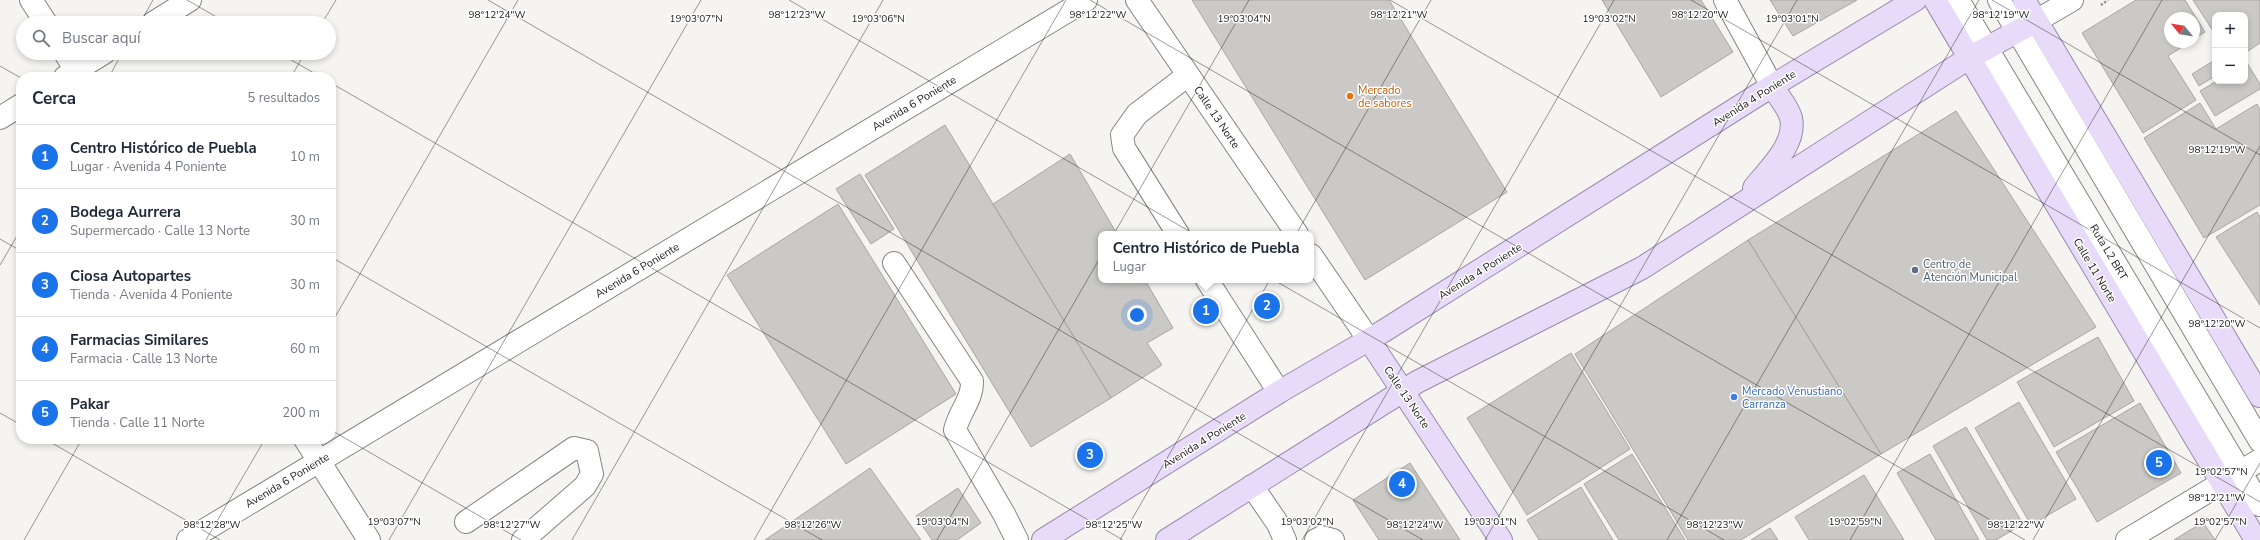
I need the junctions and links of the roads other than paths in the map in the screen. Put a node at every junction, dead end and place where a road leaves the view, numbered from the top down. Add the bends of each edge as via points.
1 (31, 0) edge
2 (190, 0) edge
3 (1086, 0) edge
4 (1136, 0) edge
5 (1725, 0) edge
6 (1915, 0) edge
7 (1934, 0) edge
8 (1958, 0) edge
9 (1999, 0) edge
10 (2024, 0) edge
11 (2072, 0) edge
12 (41, 16) edge
13 (164, 16) edge
14 (2027, 26) junction
15 (1978, 53) junction
16 (90, 60) edge
17 (72, 69) edge
18 (1188, 75) junction
19 (1772, 86) junction
20 (16, 108) edge
21 (0, 118) edge
22 (1740, 204) junction
23 (1176, 231) edge
24 (1295, 231) edge
25 (1314, 259) edge
26 (894, 263) dead end
27 (1210, 283) edge
28 (1369, 340) junction
29 (1403, 391) junction
30 (1279, 392) junction
31 (2260, 396) edge
32 (2260, 441) edge
33 (308, 444) edge
34 (318, 460) junction
35 (2260, 460) edge
36 (2240, 472) junction
37 (2221, 483) junction
38 (1252, 486) junction
39 (2260, 505) edge
40 (466, 522) dead end
41 (188, 540) edge
42 (370, 540) edge
43 (523, 540) edge
44 (1017, 540) edge
45 (1044, 540) edge
46 (1167, 540) edge
47 (1285, 540) edge
48 (1316, 540) edge
49 (1332, 540) edge
50 (1501, 540) edge
51 (2127, 540) edge
52 (2256, 540) edge

1 - 12 street
2 - 13 street
3 - 34 street, Avenida 6 Poniente
4 - 18 street, Calle 13 Norte
5 - 19 street
6 - 19 main road, Avenida 4 Poniente
7 - 15 main road, Calle 11 Norte
8 - 15 street, Ruta L2 BRT
9 - 14 street
10 - 14 main road
11 - 14 street
14 - 15 main road
14 - 31 main road
14 - 32 street
15 - 22 main road
15 - 36 street, Ruta L2 BRT
15 - 37 main road, Calle 11 Norte
16 - 17 street
18 - 23 street via 1137,114 1122,136 1124,148
18 - 24 street, Calle 13 Norte
19 - 22 main road via 1791,119 1789,138 1773,165
19 - 28 main road, Avenida 4 Poniente
20 - 21 street
22 - 29 main road via 1642,268
25 - 28 street, Calle 13 Norte
26 - 44 street via 972,381 973,391 957,418 955,430
27 - 30 street
28 - 29 main road, Calle 13 Norte
28 - 30 main road, Avenida 4 Poniente
29 - 38 main road
29 - 50 main road, Calle 13 Norte
30 - 45 main road, Avenida 4 Poniente
33 - 34 street
34 - 41 street, Avenida 6 Poniente
34 - 42 street
35 - 36 street
36 - 37 street
36 - 39 street, Ruta L2 BRT
37 - 51 street
37 - 52 main road, Calle 11 Norte
38 - 46 main road
38 - 47 street via 1278,524
40 - 43 street via 574,448 587,451 592,474 585,486
48 - 49 street via 1322,537

